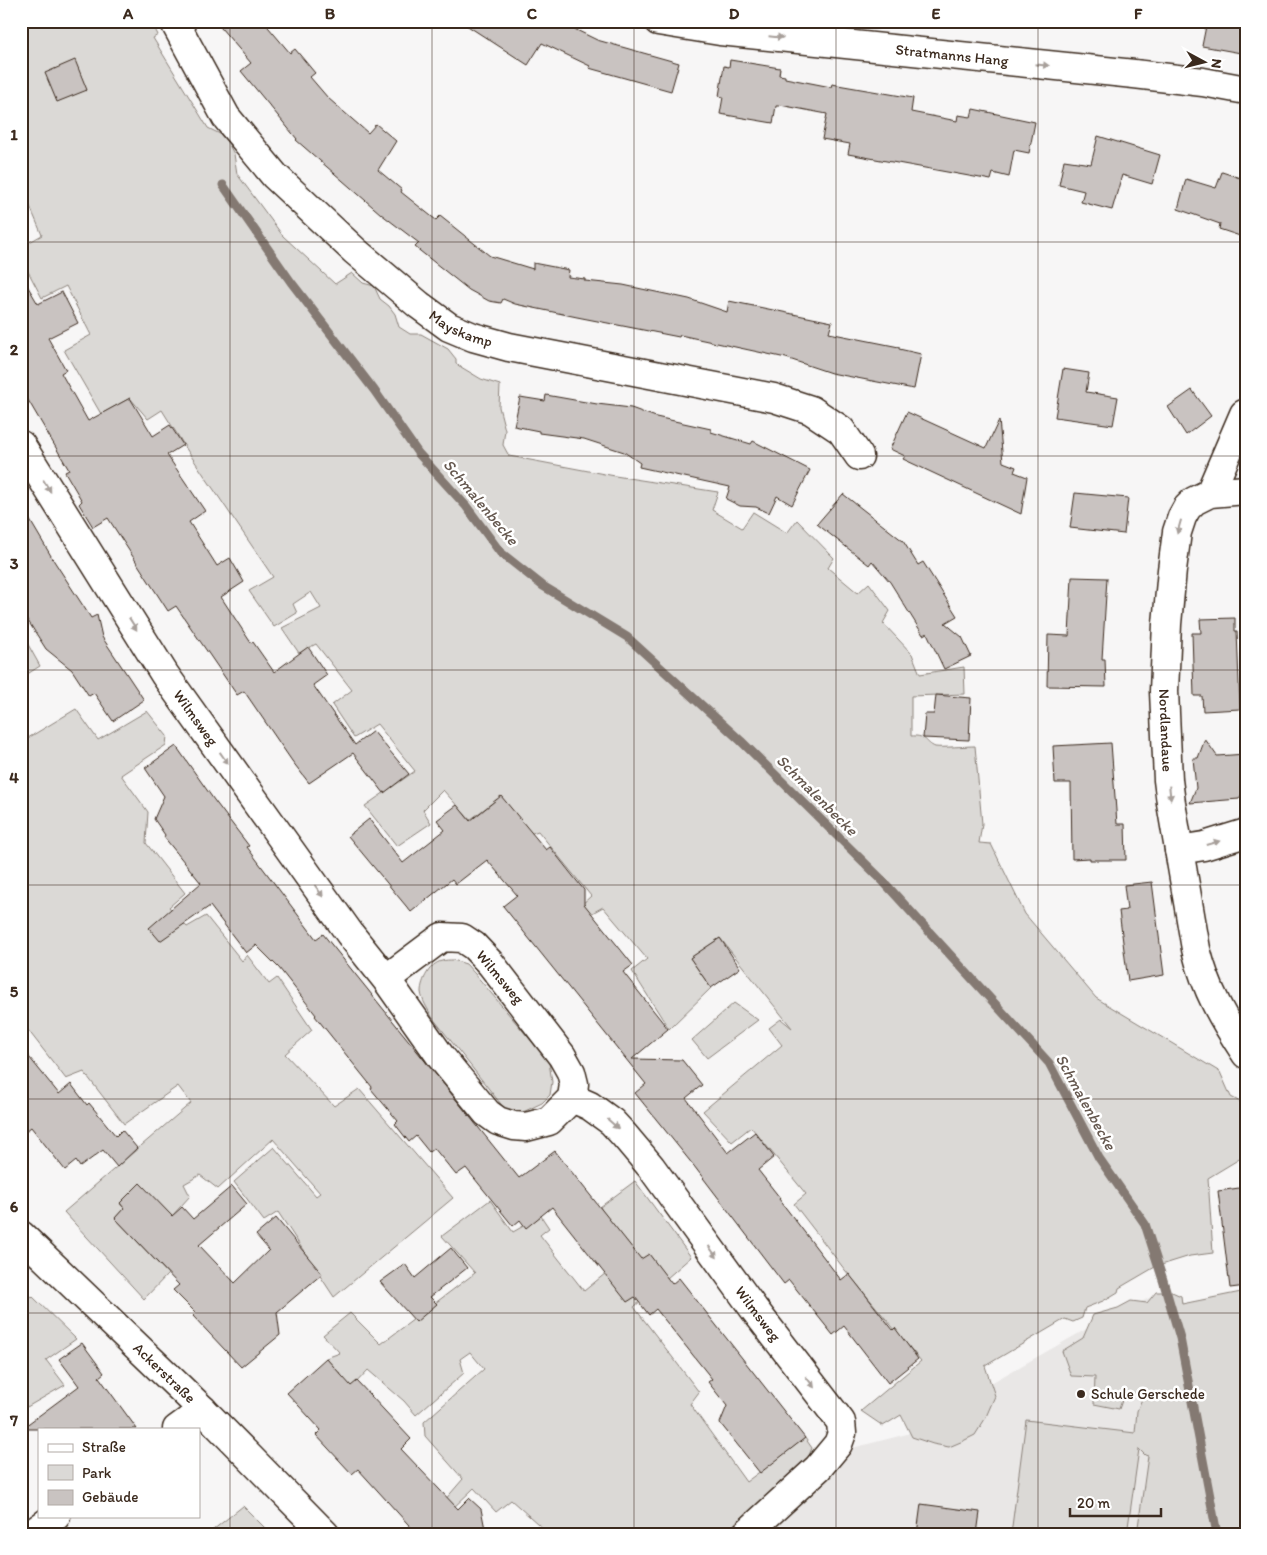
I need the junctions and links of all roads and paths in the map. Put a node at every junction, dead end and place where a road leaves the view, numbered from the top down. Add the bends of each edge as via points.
1 (174, 21) edge
2 (658, 21) edge
3 (1246, 90) edge
4 (1244, 414) dead end
5 (21, 445) edge
6 (859, 456) dead end
7 (1246, 490) edge
8 (1210, 492) junction
9 (1246, 833) edge
10 (1179, 850) junction
11 (386, 979) junction
12 (1246, 1054) edge
13 (572, 1098) junction
14 (21, 1235) edge
15 (203, 1410) junction
16 (178, 1428) edge
17 (53, 1518) edge
18 (32, 1534) edge
19 (325, 1534) edge
20 (746, 1534) edge

1 - 6 street, Mayskamp via 226,117 275,176 355,251 449,327 509,347 774,398 811,410 841,430
2 -> 3 street, Stratmanns Hang via 720,31 1203,82
4 - 8 street
5 -> 11 street, Wilmsweg via 166,676 350,934
7 - 8 street
8 -> 10 street, Nordlandaue via 1194,500 1187,508 1177,532 1167,624 1164,691 1168,780
10 -> 9 street
10 - 12 street, Nordlandaue via 1200,966 1215,1004
11 - 13 street, Wilmsweg via 442,1057 498,1122 526,1127 549,1121
11 - 13 street, Wilmsweg via 442,937 462,938 491,964 562,1056 574,1084
13 -> 20 street, Wilmsweg via 612,1122 651,1167 841,1422 838,1444 818,1468
14 - 15 street, Ackerstraße
15 - 16 street
15 - 19 street, Ackerstraße
17 - 18 street

